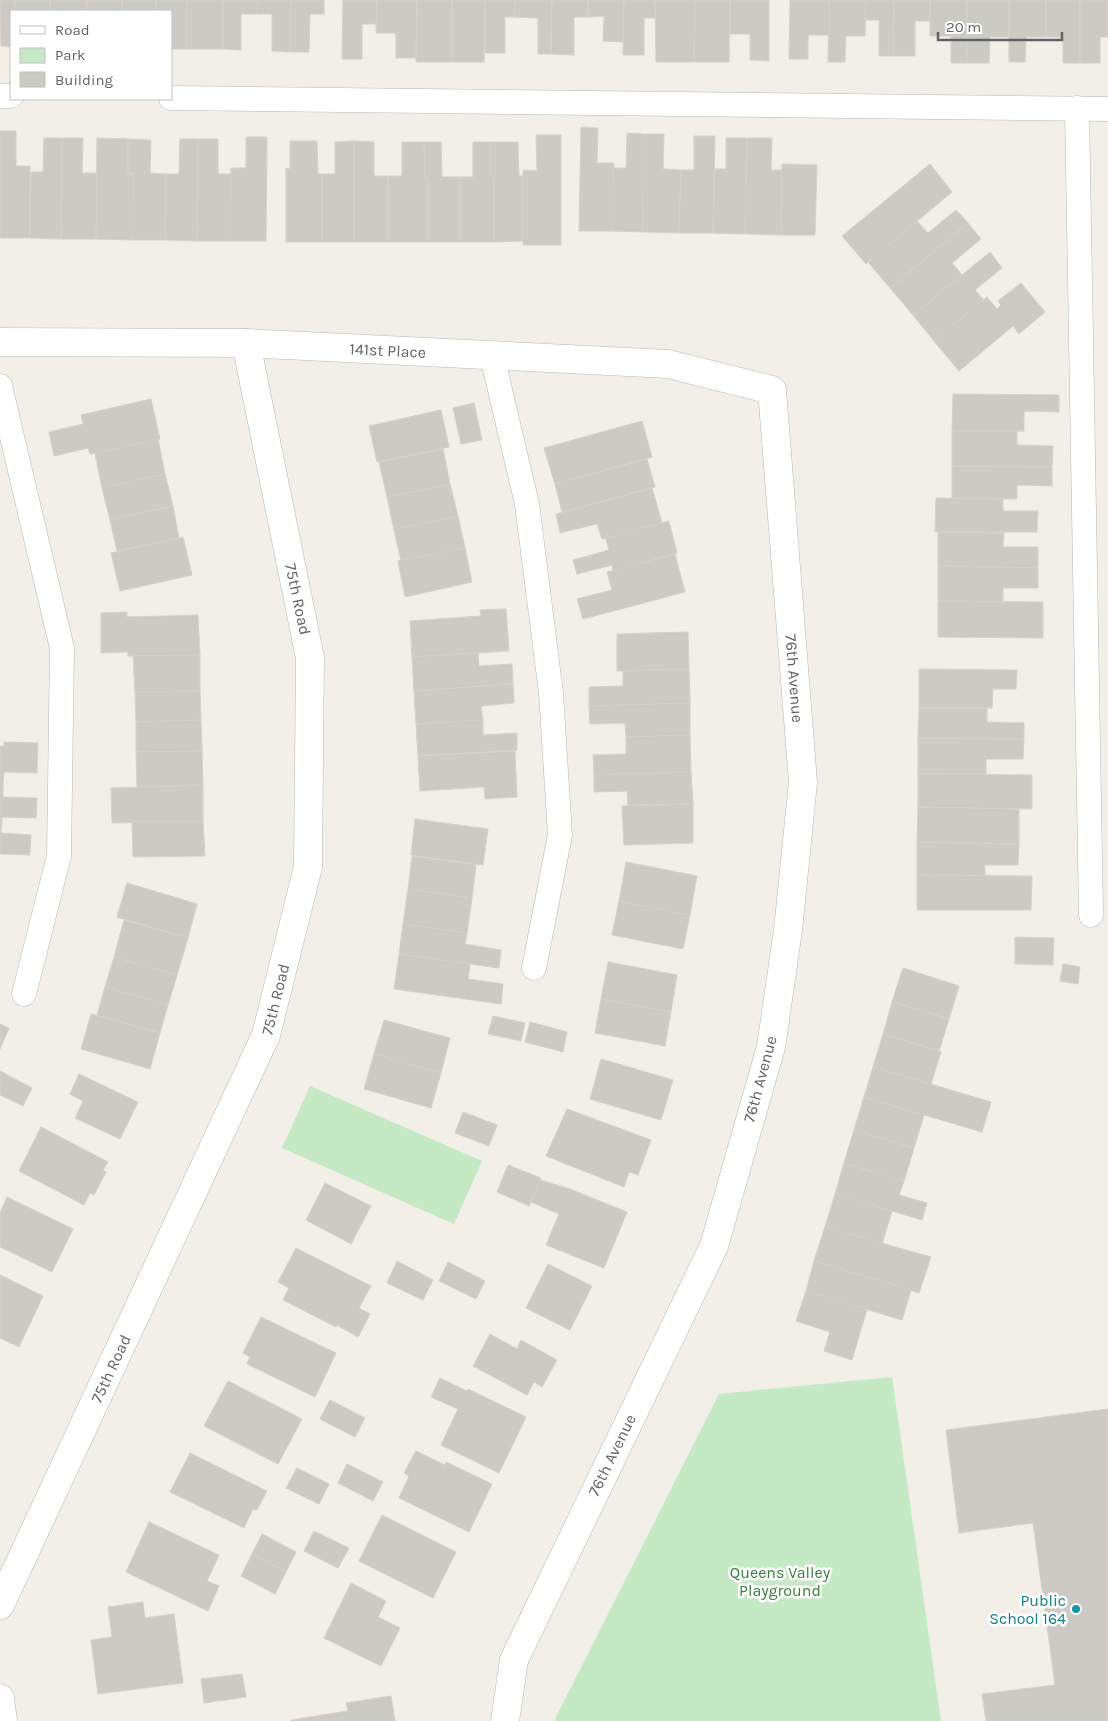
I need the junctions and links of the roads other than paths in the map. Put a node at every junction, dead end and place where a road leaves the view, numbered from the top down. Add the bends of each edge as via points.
1 (172, 98) edge
2 (1077, 108) junction
3 (1108, 109) edge
4 (0, 342) edge
5 (246, 343) junction
6 (492, 356) junction
7 (0, 386) edge
8 (772, 390) joint
9 (1091, 915) dead end
10 (534, 968) dead end
11 (24, 994) dead end
12 (0, 1605) edge
13 (0, 1698) edge
14 (3, 1721) edge
15 (505, 1721) edge

1 - 2 lane
2 - 3 lane
2 - 9 lane
4 - 5 street, 141st Place
5 - 6 street, 141st Place
5 - 12 street, 75th Road via 310,658 308,867 266,1035
6 - 8 street, 141st Place via 668,364
6 - 10 lane via 527,504 551,693 560,834
7 - 11 lane via 62,648 59,856
8 - 15 street, 76th Avenue via 803,782 788,930 771,1047 714,1246 514,1660
13 - 14 street

